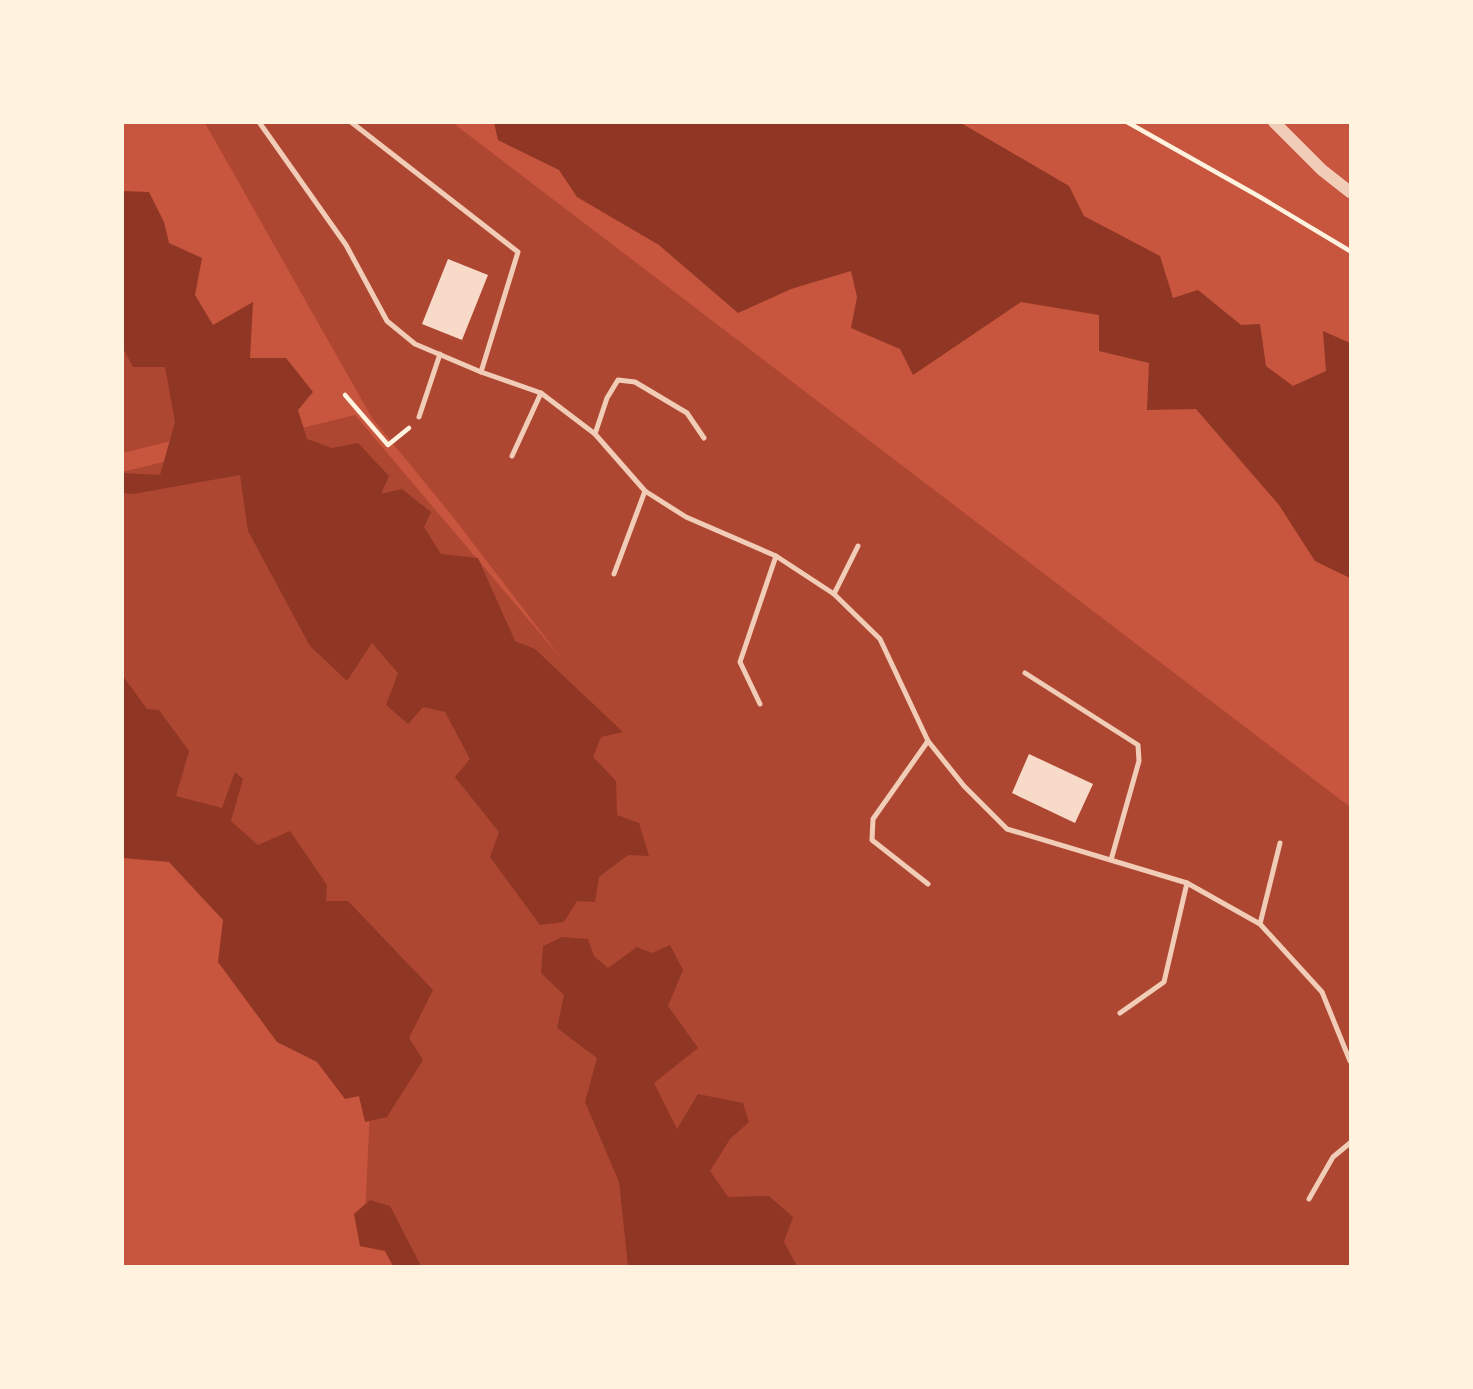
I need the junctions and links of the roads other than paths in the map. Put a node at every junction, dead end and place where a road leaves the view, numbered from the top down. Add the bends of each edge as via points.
1 (259, 122) edge
2 (351, 122) edge
3 (1273, 122) edge
4 (1350, 192) edge
5 (440, 354) junction
6 (481, 372) junction
7 (541, 393) junction
8 (419, 417) road end
9 (596, 433) junction
10 (704, 438) dead end
11 (512, 456) dead end
12 (645, 491) junction
13 (858, 546) dead end
14 (776, 556) junction
15 (614, 574) dead end
16 (834, 594) junction
17 (1025, 673) dead end
18 (760, 704) dead end
19 (928, 741) junction
20 (1280, 843) dead end
21 (1111, 860) junction
22 (1187, 883) junction
23 (928, 884) dead end
24 (1261, 924) junction
25 (1120, 1013) dead end
26 (1348, 1043) edge
27 (1350, 1060) edge
28 (1350, 1143) edge
29 (1309, 1199) dead end

1 - 5 lane via 346,244 387,321 415,344
2 - 6 lane via 518,252
3 - 4 street
5 - 6 lane
5 - 8 lane
6 - 7 lane
7 - 9 lane
7 - 11 lane
9 - 10 lane via 618,380 635,382 687,413
9 - 12 lane
12 - 14 lane via 686,517
12 - 15 lane
13 - 16 lane
14 - 16 lane
14 - 18 lane via 740,662
16 - 19 lane via 880,639
17 - 21 lane via 1138,745 1139,761
19 - 21 lane via 1007,830
19 - 23 lane via 873,818 872,840
20 - 24 lane
21 - 22 lane
22 - 24 lane
22 - 25 lane via 1164,982
24 - 26 lane via 1322,992
26 - 27 lane
28 - 29 lane via 1333,1157

